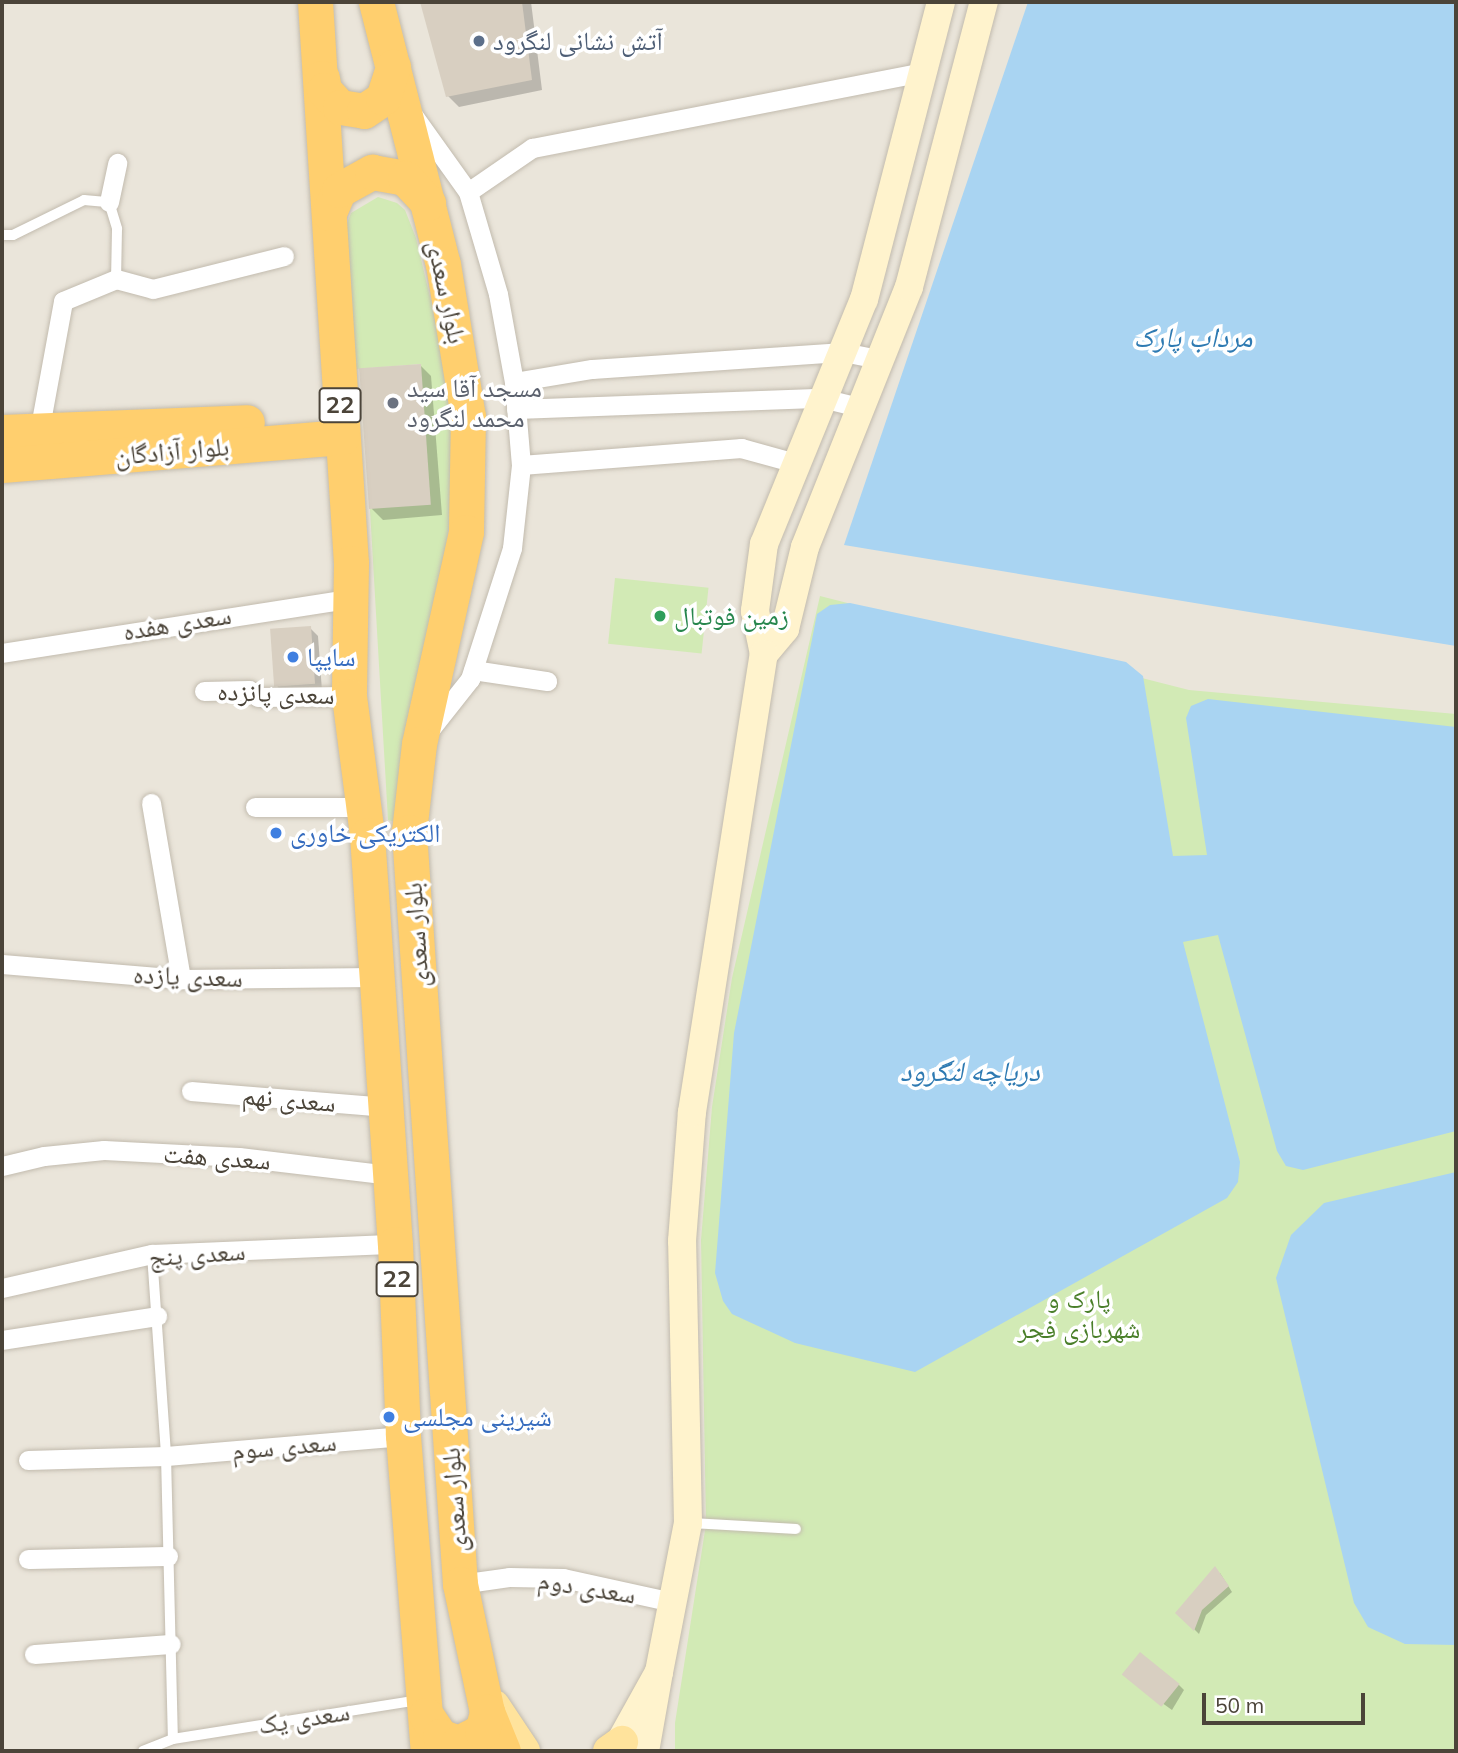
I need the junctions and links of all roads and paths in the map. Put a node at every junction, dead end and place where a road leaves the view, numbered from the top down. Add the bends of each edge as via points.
1 (315, 2) edge
2 (376, 2) edge
3 (942, 2) edge
4 (984, 2) edge
5 (923, 72) junction
6 (322, 78) junction
7 (397, 82) junction
8 (117, 163) dead end
9 (468, 192) junction
10 (109, 202) junction
11 (428, 203) junction
12 (329, 213) junction
13 (2, 235) edge
14 (284, 256) dead end
15 (116, 279) junction
16 (843, 352) junction
17 (883, 360) junction
18 (514, 382) junction
19 (822, 398) junction
20 (863, 408) junction
21 (516, 409) junction
22 (342, 427) junction
23 (2, 432) edge
24 (40, 432) junction
25 (795, 463) junction
26 (521, 465) junction
27 (2, 466) edge
28 (352, 598) junction
29 (2, 653) edge
30 (764, 654) junction
31 (473, 670) junction
32 (547, 681) dead end
33 (204, 691) dead end
34 (349, 696) junction
35 (419, 744) junction
36 (151, 803) dead end
37 (255, 807) dead end
38 (364, 807) junction
39 (2, 964) edge
40 (375, 977) junction
41 (181, 979) junction
42 (191, 1091) dead end
43 (386, 1107) junction
44 (2, 1166) edge
45 (391, 1175) junction
46 (395, 1244) junction
47 (152, 1254) junction
48 (2, 1288) edge
49 (157, 1316) junction
50 (2, 1340) edge
51 (403, 1436) junction
52 (166, 1456) junction
53 (28, 1460) dead end
54 (688, 1523) junction
55 (796, 1529) dead end
56 (168, 1556) junction
57 (29, 1559) dead end
58 (460, 1584) junction
59 (672, 1602) junction
60 (170, 1644) junction
61 (34, 1654) dead end
62 (484, 1698) junction
63 (426, 1707) junction
64 (173, 1739) junction
65 (623, 1749) edge
66 (143, 1751) edge
67 (428, 1751) edge
68 (503, 1751) edge
69 (524, 1751) edge

1 - 6 highway, بلوار سعدی / 22
2 - 7 highway, بلوار سعدی / 22
3 - 5 street
4 - 17 street via 909,287
5 - 9 street via 531,148
5 - 16 street via 864,299
6 - 7 highway via 324,90 340,107 363,111
6 - 12 highway, بلوار سعدی / 22
7 - 9 street
7 - 11 highway, بلوار سعدی / 22
8 - 10 street
9 - 18 street via 498,294
10 - 13 lane via 84,200 13,235
10 - 15 lane via 117,229
11 - 12 highway via 405,178 372,172 339,190
11 - 35 highway, بلوار سعدی / 22 via 460,353 471,485 462,560
12 - 22 highway, بلوار سعدی / 22
14 - 15 street via 153,289
15 - 24 street via 63,301
16 - 17 street
16 - 18 street via 593,369
16 - 19 street
17 - 20 street
18 - 21 street
19 - 20 street
19 - 21 street
19 - 25 street
20 - 30 street via 805,547 785,629
21 - 26 street
22 - 24 highway, بلوار آزادگان
22 - 27 highway, بلوار آزادگان
22 - 28 highway, بلوار سعدی / 22
23 - 24 highway, بلوار آزادگان
25 - 26 street via 741,448
25 - 30 street via 764,544 755,611
26 - 31 street via 512,548
28 - 29 street, سعدی هفده
28 - 34 highway, بلوار سعدی / 22
30 - 54 street via 692,1112 682,1241
31 - 32 street
31 - 35 street
33 - 34 street, سعدی پانزده via 249,690 258,697
34 - 38 highway, بلوار سعدی / 22
35 - 58 highway, بلوار سعدی / 22 via 409,832
36 - 41 street
37 - 38 street
38 - 40 highway, بلوار سعدی / 22
39 - 41 street, سعدی یازده
40 - 41 street, سعدی یازده
40 - 43 highway, بلوار سعدی / 22
42 - 43 street, سعدی نهم
43 - 45 highway, بلوار سعدی / 22
44 - 45 street, سعدی هفت via 104,1150 226,1156
45 - 46 highway, بلوار سعدی / 22
46 - 47 street, سعدی پنج
46 - 51 highway, بلوار سعدی / 22
47 - 48 street, سعدی پنج
47 - 49 lane
49 - 50 street
49 - 52 lane
51 - 52 street, سعدی سوم
51 - 63 highway, بلوار سعدی / 22
52 - 53 street, سعدی سوم
52 - 56 lane
54 - 55 lane
54 - 59 street
56 - 57 street
56 - 60 lane
58 - 59 street, سعدی دوم via 509,1577 563,1578
58 - 62 highway, بلوار سعدی / 22
59 - 65 street via 659,1672
60 - 61 street
60 - 64 lane
62 - 63 highway via 482,1731 458,1742 440,1735
62 - 68 highway, بلوار سعدی / 22
62 - 69 main road
63 - 64 lane, سعدی یک
63 - 67 highway, بلوار سعدی / 22
64 - 66 lane, سعدی یک

